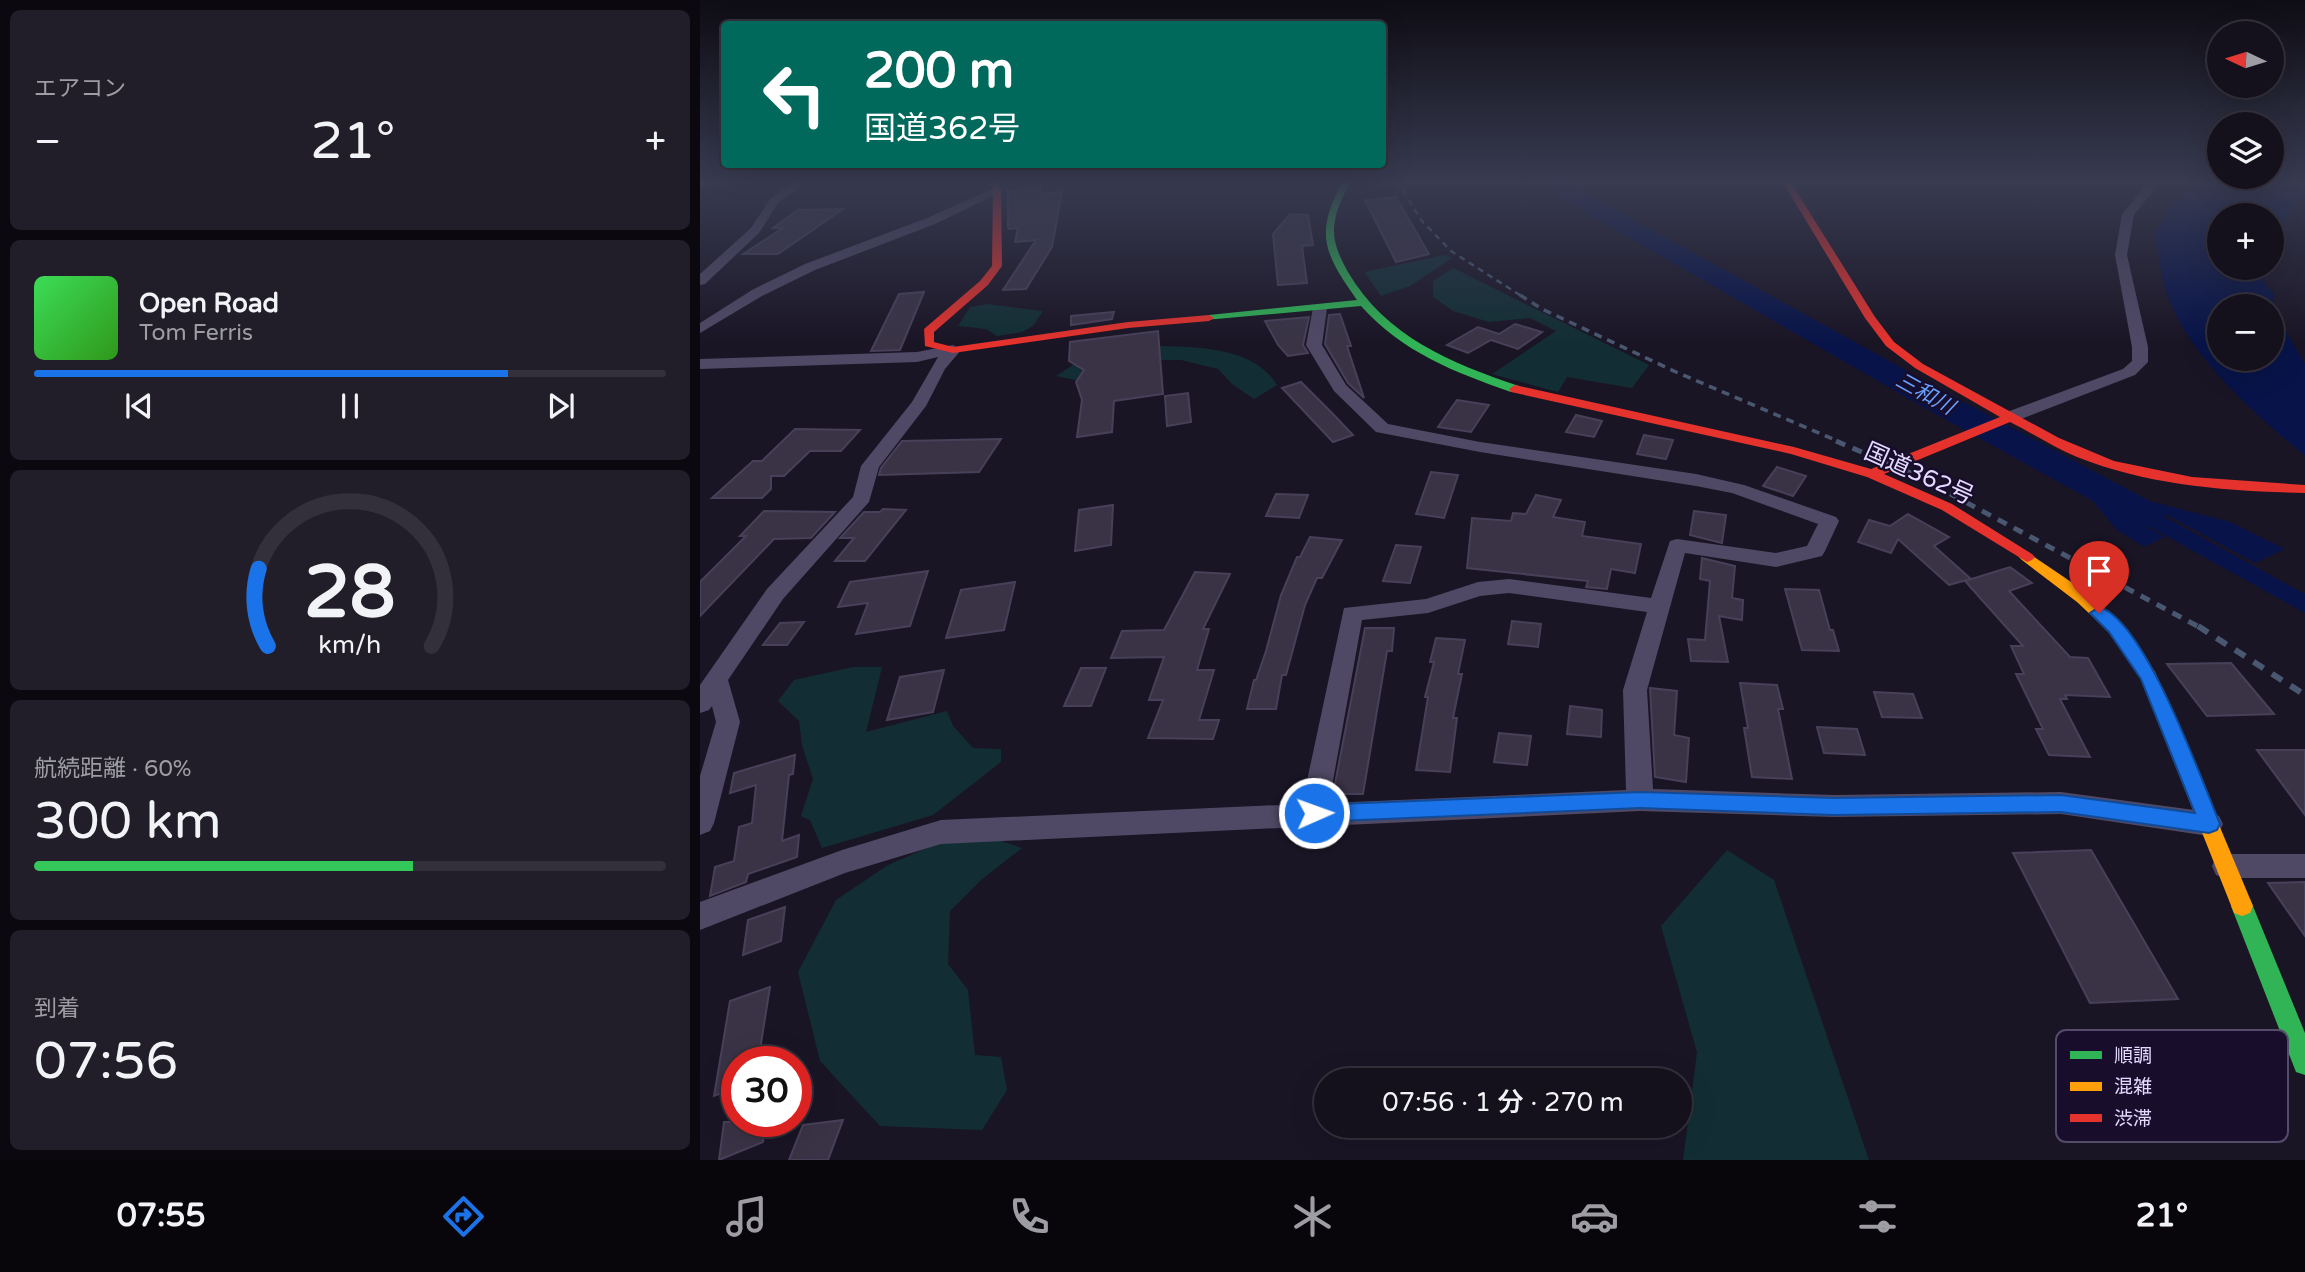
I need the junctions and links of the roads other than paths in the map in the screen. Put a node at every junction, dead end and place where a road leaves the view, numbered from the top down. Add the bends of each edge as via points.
1 (749, 235) edge
2 (895, 235) edge
3 (996, 235) edge
4 (1329, 235) edge
5 (1819, 235) edge
6 (2124, 235) edge
7 (700, 281) edge
8 (1362, 303) junction
9 (1321, 308) junction
10 (700, 330) edge
11 (953, 350) junction
12 (700, 364) edge
13 (2005, 419) junction
14 (1872, 474) junction
15 (2305, 489) edge
16 (1660, 607) junction
17 (712, 678) edge
18 (700, 704) edge
19 (1640, 800) junction
20 (1314, 813) junction
21 (700, 823) edge
22 (2209, 824) junction
23 (2226, 866) junction
24 (2305, 866) edge
25 (700, 916) edge
26 (2305, 1063) edge

1 - 7 street
2 - 10 street via 789,277
3 - 11 main road via 997,266 928,331 929,344
4 - 8 main road, 国道362号
5 - 13 main road via 1890,344
6 - 13 street via 2121,255 2140,362 2129,372
8 - 9 main road
8 - 14 main road, 国道362号 via 1389,330 1427,354 1513,389 1794,451
9 - 11 main road via 1128,324
9 - 16 street via 1314,345 1340,387 1382,428 1696,480 1829,521 1815,551 1776,560 1677,544
11 - 12 street via 917,357
11 - 17 street via 870,466 862,498 775,594
13 - 14 main road
13 - 15 main road via 2082,454 2140,473 2207,485
14 - 22 main road, 国道362号 via 1947,507 2013,547 2083,598 2115,628 2149,677
16 - 19 street via 1635,690
16 - 20 street via 1508,586 1478,589 1429,606 1352,612
17 - 18 street
17 - 21 street via 728,722
19 - 20 street
19 - 22 street via 1834,806 2061,803
20 - 25 street via 941,832 842,862
22 - 23 main road, 国道362号
23 - 24 street
23 - 26 main road, 国道362号

